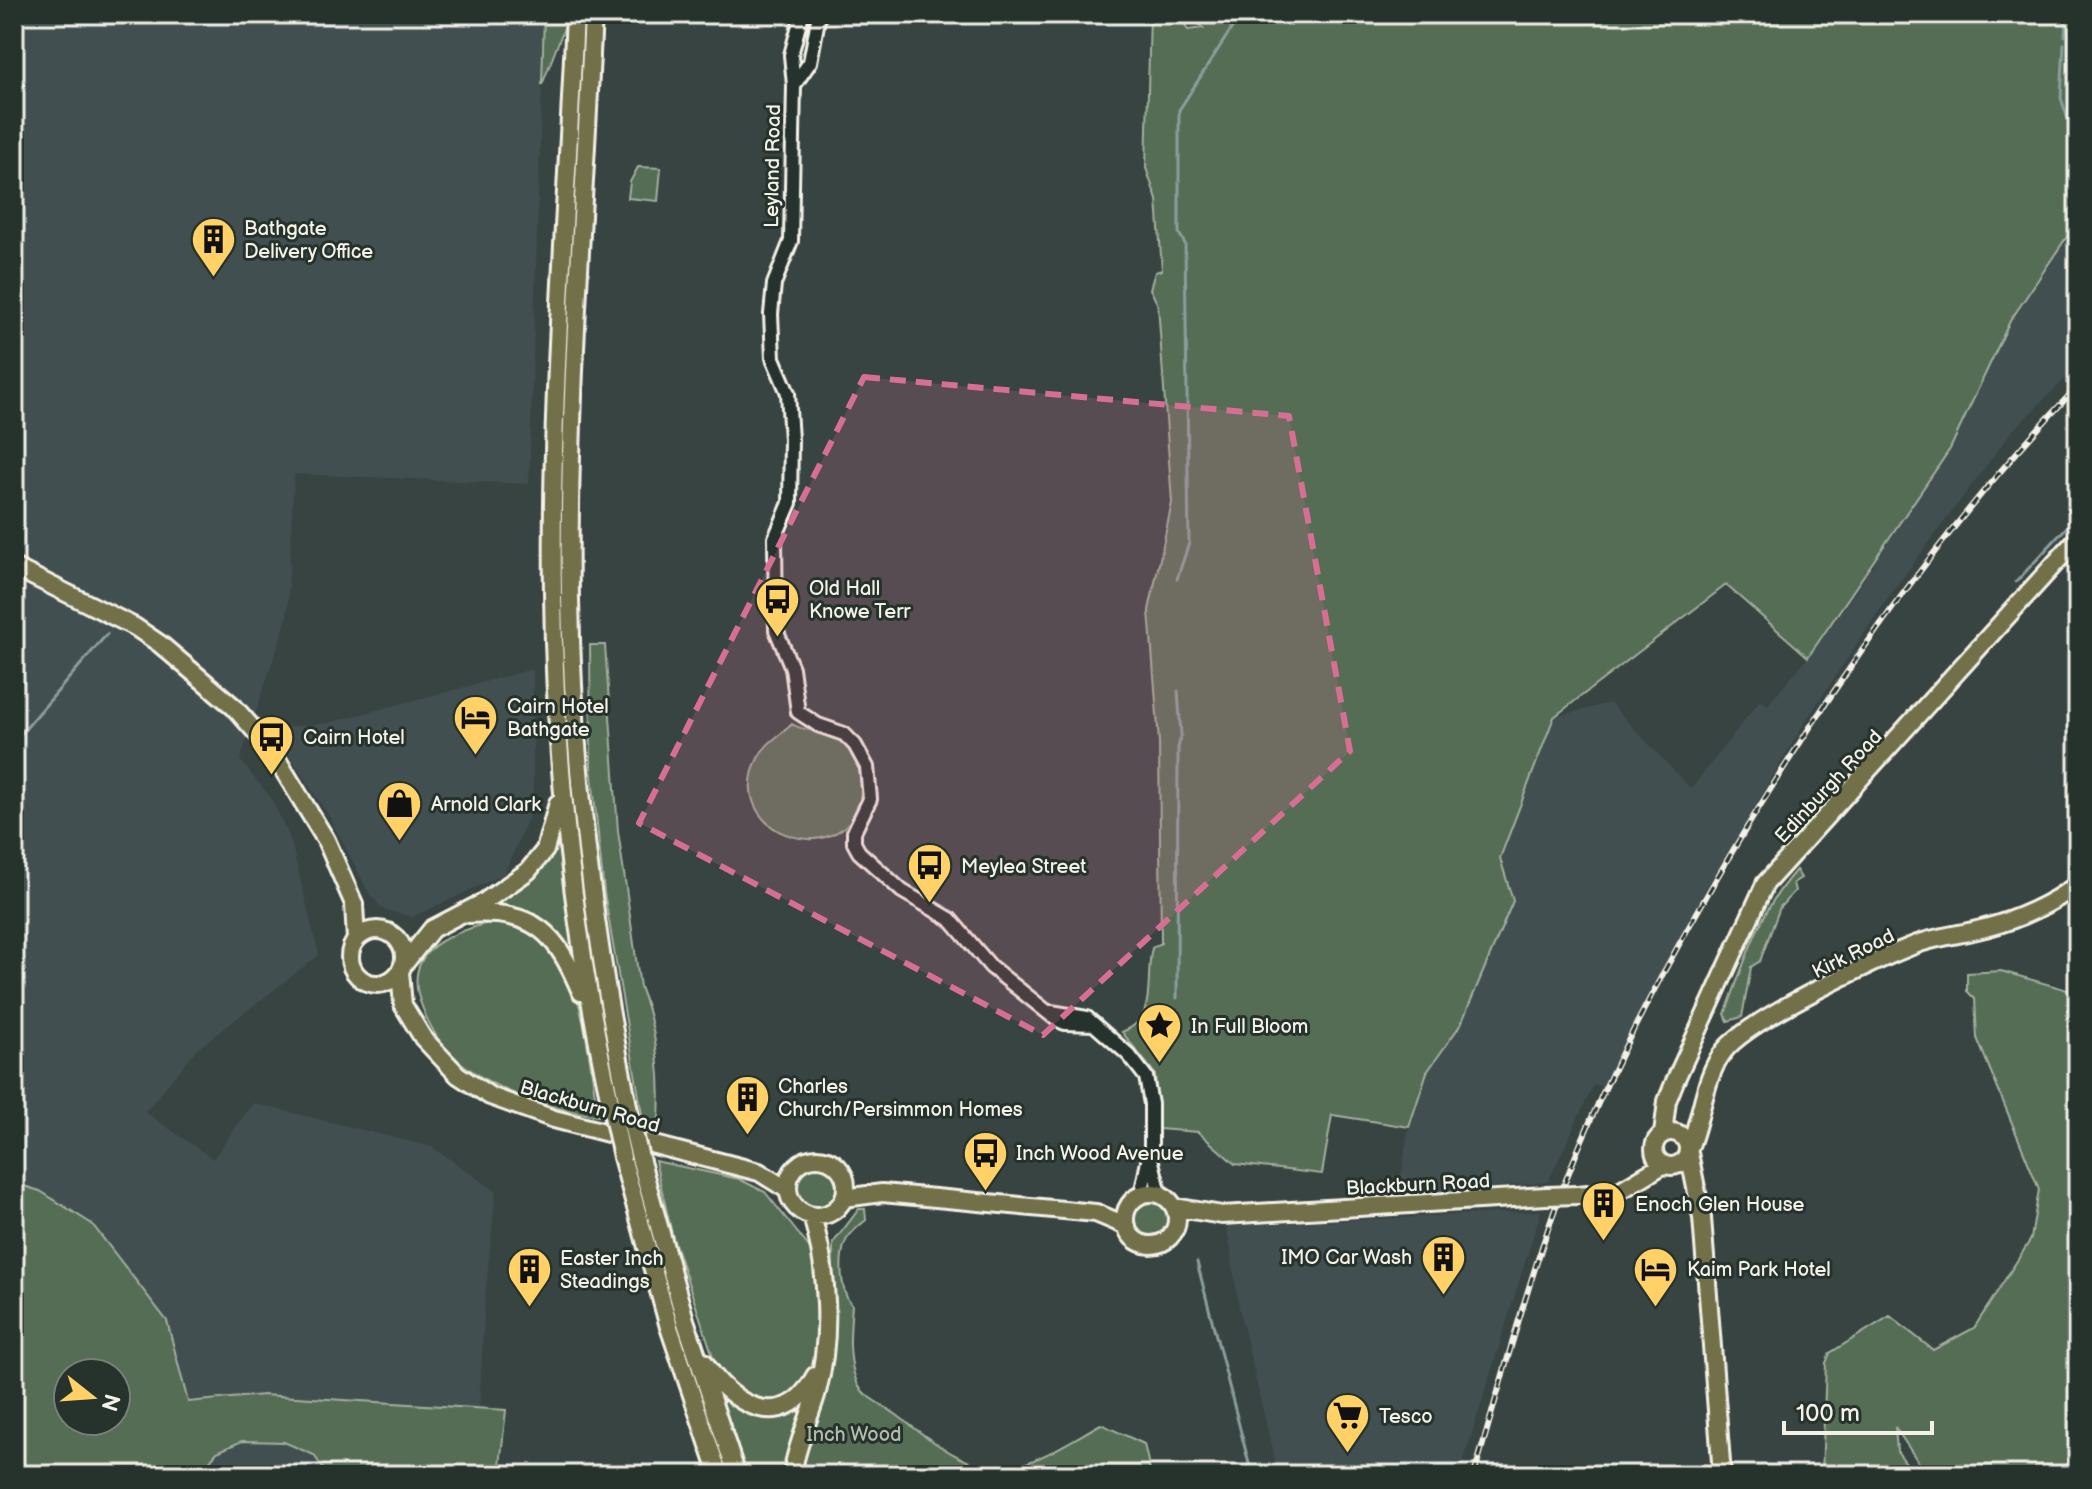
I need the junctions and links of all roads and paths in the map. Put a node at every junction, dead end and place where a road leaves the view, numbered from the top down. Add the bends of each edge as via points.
1 (575, 14) edge
2 (593, 14) edge
3 (802, 14) edge
4 (819, 14) edge
5 (794, 85) junction
6 (2078, 538) edge
7 (14, 567) edge
8 (561, 790) junction
9 (2078, 884) edge
10 (354, 904) junction
11 (461, 914) junction
12 (432, 929) junction
13 (381, 930) junction
14 (356, 940) junction
15 (402, 968) junction
16 (371, 983) junction
17 (403, 1005) junction
18 (589, 1008) junction
19 (1674, 1148) junction
20 (1151, 1159) junction
21 (794, 1169) junction
22 (759, 1172) junction
23 (844, 1179) junction
24 (788, 1190) junction
25 (882, 1193) junction
26 (1160, 1194) junction
27 (1135, 1200) junction
28 (838, 1204) junction
29 (1174, 1207) junction
30 (1096, 1213) junction
31 (1219, 1215) junction
32 (812, 1216) junction
33 (1127, 1226) junction
34 (1175, 1228) junction
35 (821, 1249) junction
36 (685, 1320) junction
37 (823, 1362) junction
38 (719, 1475) edge
39 (737, 1475) edge
40 (792, 1475) edge
41 (1722, 1475) edge

1 - 8 main road via 554,490
2 - 36 main road, bridge via 572,475 572,660 593,907 631,1121
3 - 5 street, Leyland Road via 791,55
4 - 5 street, Leyland Road via 810,62
5 - 20 street, Leyland Road via 791,241 774,284 771,315 773,358 789,399 791,440 790,503 775,538 774,621 792,668 796,703 803,718 844,734 863,758 870,799 854,832 859,852 902,891 950,919 991,967 1048,1012 1081,1015 1141,1067 1148,1081
6 - 19 main road, Edinburgh Road via 1765,884 1667,1101
7 - 10 main road via 135,627 234,707 304,799
8 - 11 main road via 545,850 528,871
8 - 18 main road
9 - 19 main road, Kirk Road via 2022,915 1881,959 1740,1035 1715,1065 1700,1121
10 - 13 main road
10 - 14 main road
11 - 12 main road
11 - 18 main road via 511,915 543,930 567,960
12 - 13 main road
12 - 15 main road
13 - 14 main road
13 - 15 main road via 401,944
14 - 16 main road via 350,952 352,966
15 - 16 main road via 384,983
15 - 17 main road, Blackburn Road
16 - 17 main road, Blackburn Road
17 - 22 main road, Blackburn Road via 437,1055 490,1096 554,1119
18 - 38 main road, bridge via 664,1311
19 - 31 main road, Blackburn Road, bridge via 1619,1191
19 - 41 main road via 1698,1191
20 - 26 street, Leyland Road
20 - 27 street, Leyland Road
21 - 22 main road, Blackburn Road
21 - 23 main road via 820,1158 834,1164
21 - 24 main road
22 - 24 main road, Blackburn Road
23 - 25 main road
23 - 28 main road
24 - 32 main road via 795,1206
25 - 28 main road
25 - 30 main road
26 - 27 main road
26 - 29 main road
27 - 30 main road
27 - 33 main road
28 - 32 main road
28 - 35 main road
29 - 31 main road, Blackburn Road
29 - 34 main road
30 - 33 main road
31 - 34 main road, Blackburn Road
32 - 35 main road
33 - 34 main road via 1132,1236 1147,1244 1163,1242
35 - 37 main road
36 - 37 main road via 721,1388 750,1405 777,1408 792,1402 806,1393
36 - 39 main road
37 - 40 main road

